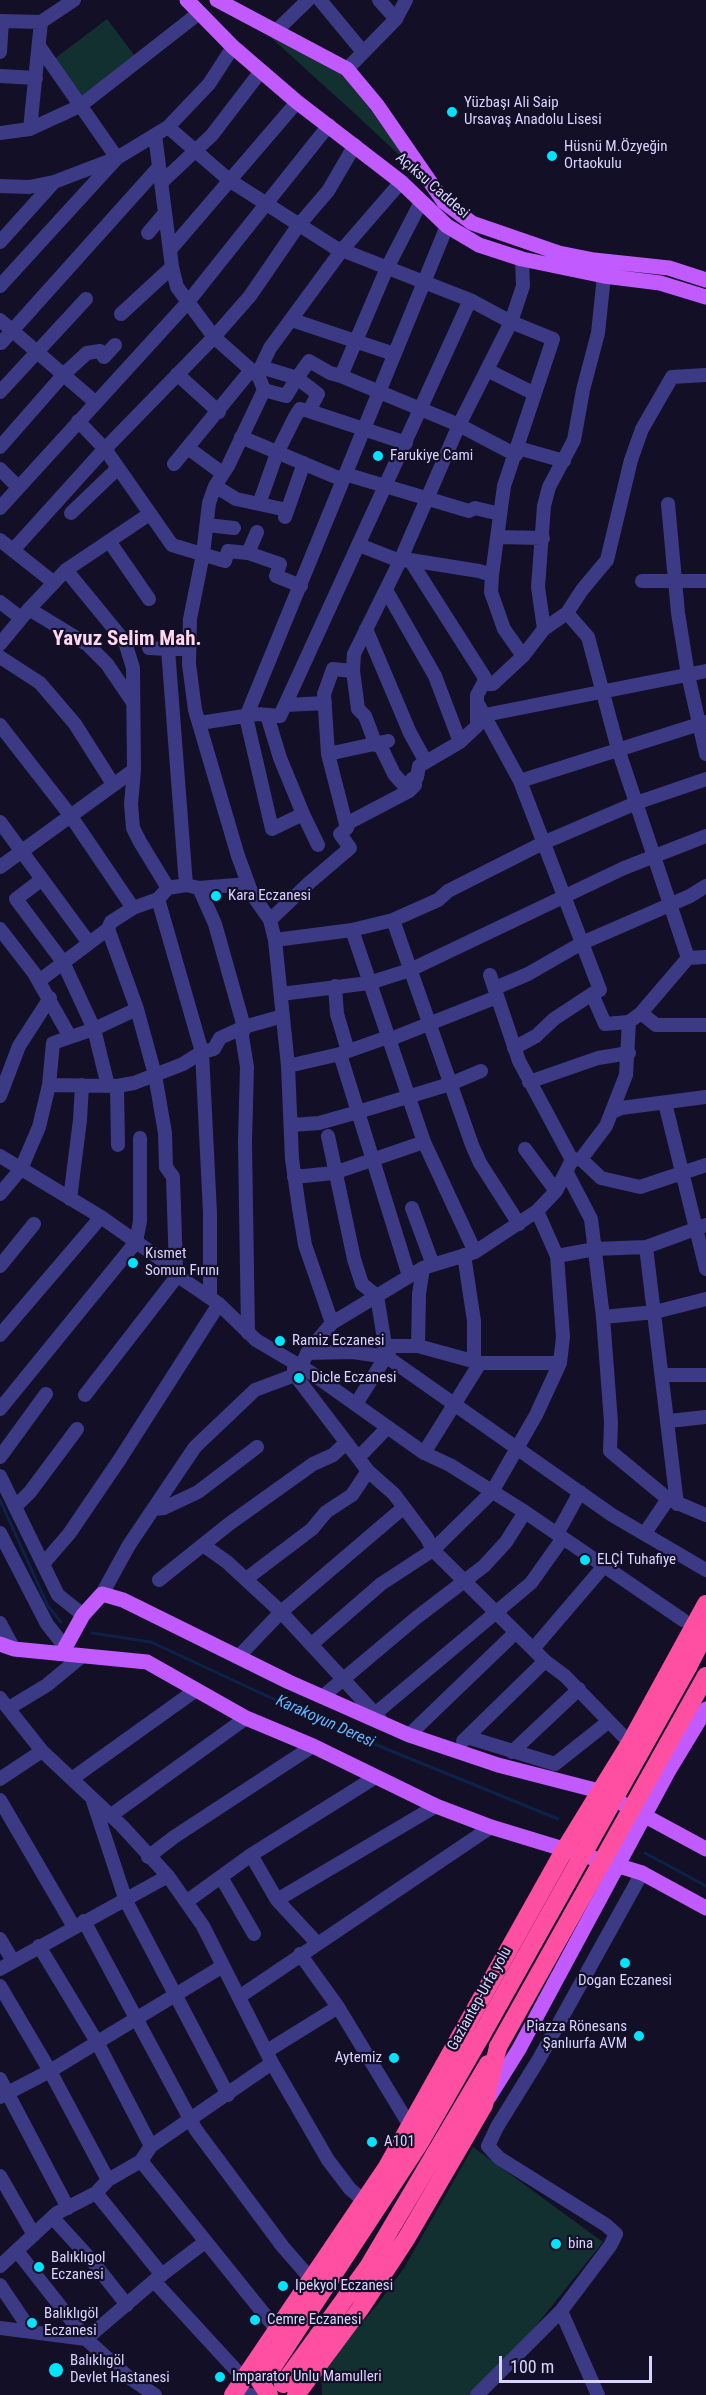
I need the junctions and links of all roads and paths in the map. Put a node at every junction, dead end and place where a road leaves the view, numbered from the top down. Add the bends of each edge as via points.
1 (74, 0) edge
2 (187, 0) edge
3 (217, 0) edge
4 (320, 0) edge
5 (380, 0) edge
6 (406, 0) edge
7 (299, 3) edge
8 (58, 4) edge
9 (199, 13) junction
10 (396, 19) junction
11 (1, 21) edge
12 (41, 22) junction
13 (277, 30) junction
14 (39, 46) junction
15 (233, 47) junction
16 (0, 52) edge
17 (363, 52) junction
18 (347, 69) junction
19 (261, 70) junction
20 (0, 76) edge
21 (36, 78) junction
22 (297, 102) junction
23 (81, 106) junction
24 (329, 125) junction
25 (168, 127) junction
26 (30, 129) junction
27 (0, 133) edge
28 (155, 135) junction
29 (356, 145) junction
30 (195, 152) junction
31 (117, 158) junction
32 (159, 166) junction
33 (229, 180) junction
34 (54, 182) junction
35 (162, 182) junction
36 (401, 182) junction
37 (0, 186) edge
38 (421, 202) junction
39 (266, 204) junction
40 (164, 214) junction
41 (298, 226) junction
42 (447, 226) junction
43 (148, 233) dead end
44 (0, 242) edge
45 (170, 250) junction
46 (342, 250) junction
47 (522, 260) junction
48 (172, 267) junction
49 (387, 268) junction
50 (604, 276) junction
51 (706, 280) edge
52 (423, 283) junction
53 (0, 286) edge
54 (706, 297) edge
55 (86, 299) dead end
56 (470, 300) junction
57 (188, 302) junction
58 (121, 314) dead end
59 (0, 320) edge
60 (292, 320) junction
61 (511, 322) junction
62 (11, 331) junction
63 (214, 337) junction
64 (1, 343) edge
65 (356, 343) junction
66 (115, 345) dead end
67 (39, 351) junction
68 (394, 354) junction
69 (487, 370) junction
70 (64, 374) junction
71 (177, 374) junction
72 (336, 374) junction
73 (706, 375) edge
74 (259, 376) junction
75 (297, 378) junction
76 (0, 392) edge
77 (379, 393) junction
78 (533, 393) junction
79 (318, 394) junction
80 (94, 402) junction
81 (422, 410) junction
82 (309, 411) junction
83 (219, 412) junction
84 (78, 421) junction
85 (459, 425) junction
86 (364, 428) junction
87 (241, 437) junction
88 (406, 443) junction
89 (0, 447) edge
90 (188, 448) junction
91 (105, 449) junction
92 (517, 451) junction
93 (277, 453) junction
94 (564, 461) junction
95 (304, 463) junction
96 (174, 464) dead end
97 (118, 468) junction
98 (0, 469) edge
99 (222, 473) junction
100 (344, 477) junction
101 (386, 485) junction
102 (215, 486) junction
103 (18, 487) junction
104 (427, 499) junction
105 (259, 504) junction
106 (668, 504) dead end
107 (0, 508) edge
108 (71, 513) dead end
109 (500, 514) junction
110 (148, 516) junction
111 (207, 525) junction
112 (234, 528) dead end
113 (257, 532) dead end
114 (497, 537) junction
115 (543, 538) junction
116 (0, 540) edge
117 (109, 541) junction
118 (359, 545) junction
119 (14, 549) junction
120 (248, 553) junction
121 (203, 554) junction
122 (405, 561) junction
123 (66, 570) junction
124 (492, 575) junction
125 (642, 581) dead end
126 (706, 581) edge
127 (53, 582) junction
128 (675, 582) junction
129 (301, 586) junction
130 (386, 590) junction
131 (149, 599) dead end
132 (0, 602) edge
133 (25, 613) junction
134 (567, 613) junction
135 (366, 628) junction
136 (544, 629) junction
137 (0, 644) edge
138 (149, 648) dead end
139 (168, 649) junction
140 (189, 649) junction
141 (523, 656) junction
142 (0, 657) edge
143 (353, 671) junction
144 (706, 671) edge
145 (688, 675) junction
146 (483, 684) junction
147 (600, 690) junction
148 (132, 701) junction
149 (325, 703) junction
150 (286, 705) junction
151 (481, 709) junction
152 (267, 715) junction
153 (246, 717) junction
154 (200, 723) junction
155 (702, 723) edge
156 (0, 725) edge
157 (460, 742) junction
158 (381, 744) junction
159 (618, 749) junction
160 (706, 753) edge
161 (328, 754) junction
162 (426, 762) junction
163 (134, 770) junction
164 (706, 779) edge
165 (520, 781) junction
166 (113, 784) junction
167 (409, 791) junction
168 (636, 803) junction
169 (303, 814) junction
170 (70, 815) junction
171 (0, 822) edge
172 (347, 828) junction
173 (706, 836) edge
174 (543, 843) junction
175 (318, 845) dead end
176 (20, 851) junction
177 (653, 855) junction
178 (0, 867) edge
179 (42, 879) junction
180 (248, 884) junction
181 (193, 886) junction
182 (706, 886) edge
183 (168, 888) junction
184 (562, 896) junction
185 (158, 899) junction
186 (669, 904) junction
187 (133, 908) junction
188 (270, 920) junction
189 (393, 920) junction
190 (0, 929) edge
191 (108, 929) junction
192 (352, 930) junction
193 (275, 940) junction
194 (89, 943) junction
195 (582, 944) junction
196 (706, 957) edge
197 (688, 958) junction
198 (63, 962) junction
199 (410, 970) junction
200 (39, 981) junction
201 (369, 983) junction
202 (335, 986) junction
203 (494, 987) junction
204 (280, 994) junction
205 (592, 994) junction
206 (50, 999) junction
207 (137, 1010) junction
208 (640, 1012) junction
209 (283, 1016) junction
210 (629, 1022) junction
211 (430, 1024) junction
212 (706, 1025) edge
213 (244, 1027) junction
214 (94, 1029) junction
215 (70, 1036) junction
216 (388, 1039) junction
217 (514, 1048) junction
218 (202, 1052) junction
219 (344, 1053) junction
220 (629, 1053) junction
221 (288, 1066) junction
222 (481, 1071) dead end
223 (155, 1075) junction
224 (529, 1082) junction
225 (450, 1084) junction
226 (48, 1085) junction
227 (82, 1085) junction
228 (113, 1086) junction
229 (409, 1095) junction
230 (0, 1096) edge
231 (706, 1097) edge
232 (665, 1103) junction
233 (358, 1112) junction
234 (612, 1112) junction
235 (292, 1125) junction
236 (328, 1136) dead end
237 (140, 1138) dead end
238 (424, 1142) junction
239 (118, 1145) dead end
240 (525, 1149) dead end
241 (0, 1156) edge
242 (373, 1161) junction
243 (573, 1164) junction
244 (706, 1165) edge
245 (21, 1169) junction
246 (682, 1172) junction
247 (334, 1173) junction
248 (294, 1177) junction
249 (556, 1191) junction
250 (0, 1194) edge
251 (70, 1198) junction
252 (412, 1208) dead end
253 (537, 1211) junction
254 (101, 1217) junction
255 (34, 1224) dead end
256 (519, 1224) junction
257 (702, 1226) edge
258 (136, 1242) junction
259 (646, 1247) junction
260 (595, 1249) junction
261 (469, 1254) junction
262 (557, 1256) junction
263 (0, 1266) edge
264 (428, 1267) junction
265 (706, 1269) edge
266 (177, 1272) junction
267 (409, 1276) junction
268 (377, 1296) junction
269 (706, 1299) edge
270 (214, 1301) junction
271 (655, 1312) junction
272 (603, 1317) junction
273 (332, 1323) junction
274 (248, 1333) junction
275 (0, 1335) edge
276 (418, 1346) junction
277 (388, 1349) junction
278 (307, 1353) junction
279 (477, 1362) junction
280 (560, 1363) junction
281 (296, 1368) junction
282 (664, 1375) junction
283 (706, 1375) edge
284 (46, 1395) dead end
285 (85, 1395) dead end
286 (356, 1404) junction
287 (453, 1405) junction
288 (0, 1409) edge
289 (706, 1417) edge
290 (669, 1421) junction
291 (388, 1427) junction
292 (77, 1428) dead end
293 (346, 1443) junction
294 (257, 1447) dead end
295 (517, 1447) junction
296 (424, 1453) junction
297 (0, 1457) edge
298 (358, 1458) junction
299 (368, 1471) junction
300 (0, 1476) edge
301 (492, 1492) junction
302 (580, 1492) junction
303 (672, 1501) junction
304 (15, 1507) junction
305 (403, 1508) junction
306 (154, 1509) junction
307 (525, 1512) junction
308 (706, 1515) edge
309 (0, 1533) edge
310 (645, 1533) junction
311 (560, 1536) junction
312 (203, 1545) junction
313 (434, 1550) junction
314 (43, 1564) junction
315 (604, 1566) junction
316 (706, 1570) edge
317 (246, 1579) junction
318 (159, 1580) dead end
319 (466, 1581) junction
320 (102, 1594) junction
321 (706, 1604) edge
322 (496, 1611) junction
323 (281, 1612) junction
324 (83, 1615) junction
325 (683, 1620) dead end
326 (0, 1623) edge
327 (516, 1632) junction
328 (706, 1632) edge
329 (312, 1643) junction
330 (7, 1646) edge
331 (533, 1649) junction
332 (63, 1650) junction
333 (82, 1656) junction
334 (239, 1656) junction
335 (545, 1661) junction
336 (706, 1676) edge
337 (344, 1678) junction
338 (579, 1689) junction
339 (196, 1690) junction
340 (322, 1697) junction
341 (4, 1705) edge
342 (706, 1709) edge
343 (246, 1718) junction
344 (379, 1718) junction
345 (608, 1722) junction
346 (409, 1735) junction
347 (467, 1737) junction
348 (630, 1743) junction
349 (313, 1746) junction
350 (453, 1750) junction
351 (42, 1751) junction
352 (512, 1752) junction
353 (73, 1778) junction
354 (374, 1778) junction
355 (0, 1779) edge
356 (598, 1791) junction
357 (92, 1799) junction
358 (0, 1800) edge
359 (436, 1806) junction
360 (645, 1815) junction
361 (110, 1816) junction
362 (491, 1827) junction
363 (565, 1849) junction
364 (706, 1849) edge
365 (251, 1855) junction
366 (148, 1857) junction
367 (617, 1867) junction
368 (642, 1874) junction
369 (168, 1876) junction
370 (220, 1877) junction
371 (277, 1900) junction
372 (126, 1901) junction
373 (186, 1902) junction
374 (706, 1908) edge
375 (79, 1924) junction
376 (254, 1934) dead end
377 (0, 1939) edge
378 (317, 1944) junction
379 (39, 1946) junction
380 (300, 1954) junction
381 (13, 1961) junction
382 (223, 1966) junction
383 (0, 1969) edge
384 (0, 1986) edge
385 (176, 1994) junction
386 (240, 1997) junction
387 (338, 2007) junction
388 (137, 2018) junction
389 (481, 2036) junction
390 (97, 2042) junction
391 (498, 2047) junction
392 (270, 2057) junction
393 (50, 2071) junction
394 (0, 2079) edge
395 (428, 2093) junction
396 (4, 2095) edge
397 (228, 2095) junction
398 (484, 2105) junction
399 (191, 2120) junction
400 (410, 2126) junction
401 (151, 2146) junction
402 (141, 2161) junction
403 (0, 2176) edge
404 (108, 2180) junction
405 (96, 2193) junction
406 (363, 2200) junction
407 (68, 2208) junction
408 (53, 2218) junction
409 (34, 2235) junction
410 (205, 2242) junction
411 (17, 2252) junction
412 (0, 2266) edge
413 (158, 2278) junction
414 (311, 2279) junction
415 (0, 2285) edge
416 (127, 2305) junction
417 (561, 2311) junction
418 (0, 2328) edge
419 (277, 2330) junction
420 (31, 2331) junction
421 (86, 2339) junction
422 (315, 2369) junction
423 (275, 2381) edge
424 (247, 2390) edge
425 (155, 2395) edge
426 (233, 2395) edge
427 (314, 2395) edge
428 (477, 2395) edge
429 (598, 2395) edge

1 - 8 street
2 - 9 main road, Açıksu Caddesi
3 - 13 main road, Açıksu Caddesi
4 - 17 street
5 - 10 street
6 - 10 street
7 - 13 street
8 - 12 street
9 - 15 main road, Açıksu Caddesi
9 - 23 street
10 - 17 street
11 - 12 street
11 - 16 street
12 - 14 street
13 - 18 main road, Açıksu Caddesi
14 - 21 street
14 - 23 street
15 - 19 main road, Açıksu Caddesi
15 - 25 street via 209,84
17 - 18 street
18 - 51 main road, Açıksu Caddesi via 372,98 444,202 471,223 559,253 669,268
19 - 22 main road, Açıksu Caddesi
19 - 30 street
20 - 21 street
21 - 26 street
22 - 24 main road, Açıksu Caddesi
22 - 33 street
23 - 26 street
23 - 31 street
24 - 29 main road, Açıksu Caddesi
24 - 39 street
25 - 28 street
25 - 30 street
26 - 27 street
28 - 31 street
28 - 32 street
29 - 36 main road, Açıksu Caddesi
29 - 41 street via 328,190
30 - 33 street
30 - 35 street
31 - 34 street
31 - 53 street
32 - 35 street
32 - 62 street
33 - 39 street
33 - 45 street
34 - 37 street via 29,187
34 - 44 street
35 - 40 street
36 - 38 main road, Açıksu Caddesi
36 - 46 street
38 - 42 main road, Açıksu Caddesi
38 - 49 street
39 - 41 street
39 - 57 street
40 - 43 street
40 - 45 street
41 - 46 street
41 - 63 street via 250,296
42 - 47 main road, Açıksu Caddesi via 479,245
42 - 52 street
45 - 48 street
46 - 49 street
46 - 60 street
47 - 50 main road, Açıksu Caddesi
47 - 61 street via 523,286
48 - 57 street via 177,287
48 - 58 street
49 - 52 street
49 - 65 street
50 - 54 main road, Açıksu Caddesi via 660,283
50 - 94 street via 598,333 574,440
52 - 56 street
52 - 68 street
55 - 67 street
56 - 61 street
56 - 81 street
57 - 63 street
57 - 80 street
59 - 62 street
60 - 65 street
60 - 74 street via 270,348
61 - 69 street
61 - 78 street via 553,339
62 - 64 street
62 - 67 street
63 - 71 street
63 - 74 street
65 - 68 street
65 - 72 street
66 - 70 street via 104,357 100,351 87,352
67 - 70 street
67 - 76 street
68 - 77 street
69 - 78 street
69 - 85 street
70 - 80 street
70 - 89 street
71 - 83 street
71 - 91 street
72 - 75 street via 309,362
72 - 77 street
72 - 79 street
73 - 134 street via 672,377 642,429 631,460 611,552
74 - 75 street
74 - 75 street via 286,396
74 - 83 street
74 - 87 street
75 - 79 street
77 - 81 street
77 - 86 street
78 - 92 street
79 - 82 street
80 - 84 street
81 - 85 street
81 - 88 street
82 - 86 street
82 - 93 street via 300,409
83 - 90 street
84 - 91 street
84 - 103 street
85 - 92 street
85 - 104 street
86 - 88 street
86 - 100 street
87 - 93 street
87 - 99 street
88 - 101 street
90 - 96 street
90 - 99 street
91 - 97 street
91 - 119 street
92 - 94 street
92 - 109 street via 504,486
93 - 95 street
93 - 105 street
94 - 115 street via 549,487
95 - 100 street
95 - 105 street via 286,514
97 - 108 street
97 - 110 street
98 - 103 street
99 - 102 street
100 - 101 street
100 - 129 street
101 - 104 street
101 - 118 street
102 - 105 street via 236,499
102 - 111 street
103 - 107 street
104 - 109 street via 469,511 475,508
104 - 122 street
106 - 128 street
109 - 114 street
110 - 117 street
110 - 121 street via 172,545
111 - 112 street
111 - 121 street
113 - 120 street
114 - 115 street
114 - 124 street
115 - 136 street via 538,587
116 - 119 street
117 - 123 street
117 - 131 street
118 - 122 street
118 - 150 street
119 - 127 street
120 - 121 street via 228,550 225,561
120 - 129 street via 280,564 276,576
121 - 140 street via 190,619
122 - 124 street
122 - 130 street
122 - 146 street via 485,678
123 - 127 street
123 - 148 street via 125,642 133,668
124 - 141 street via 491,592 504,628
125 - 128 street
126 - 128 street
127 - 133 street
128 - 145 street
129 - 153 street
130 - 135 street
130 - 157 street via 435,676
132 - 133 street
133 - 137 street
133 - 148 street via 88,645 107,664
134 - 136 street
134 - 147 street via 588,637
135 - 143 street via 354,654
135 - 162 street
136 - 141 street
138 - 139 street
139 - 140 street
139 - 181 street
140 - 154 street via 195,710
141 - 146 street via 493,684
142 - 166 street via 40,683 75,724
143 - 149 street via 333,669 324,694
143 - 158 street via 358,710
144 - 145 street
145 - 147 street
145 - 155 street
146 - 151 street via 477,695
147 - 151 street
147 - 159 street
148 - 163 street
149 - 150 street
149 - 161 street
150 - 152 street via 280,716
151 - 157 street via 477,726
151 - 165 street
152 - 153 street
152 - 169 street
153 - 154 street
153 - 169 street via 272,829
154 - 180 street
155 - 159 street
155 - 160 street
156 - 170 street
157 - 162 street
158 - 161 street
158 - 167 street via 394,774
159 - 165 street
159 - 168 street
161 - 172 street
162 - 167 street via 419,766 417,777 412,779 415,785
163 - 166 street
163 - 183 street via 133,828
164 - 168 street
165 - 174 street
166 - 170 street
167 - 172 street
168 - 174 street
168 - 177 street
169 - 175 street
170 - 176 street
170 - 187 street
171 - 176 street
172 - 188 street via 340,834 350,848
173 - 177 street
174 - 184 street
174 - 189 street
176 - 178 street
176 - 179 street
177 - 184 street
177 - 186 street
179 - 194 street
179 - 198 street via 16,900
180 - 181 street
180 - 188 street
181 - 183 street
181 - 213 street via 215,924
182 - 186 street
183 - 185 street
184 - 195 street
184 - 199 street
185 - 187 street
185 - 218 street
186 - 195 street
186 - 197 street
187 - 191 street via 111,922
188 - 193 street
189 - 192 street
189 - 199 street
190 - 200 street
191 - 194 street
191 - 207 street
192 - 193 street
192 - 201 street
193 - 204 street
194 - 198 street
195 - 203 street via 528,974
195 - 205 street via 600,990
196 - 197 street
197 - 208 street
198 - 200 street
198 - 214 street
199 - 201 street
199 - 211 street
200 - 206 street
201 - 202 street
201 - 216 street
202 - 204 street
202 - 219 street
203 - 211 street
203 - 217 street
204 - 209 street
205 - 210 street via 605,1024
205 - 217 street
206 - 215 street
206 - 230 street via 19,1046
207 - 214 street
207 - 223 street
208 - 210 street
208 - 212 street via 656,1025
209 - 213 street
209 - 221 street
210 - 220 street
211 - 216 street
211 - 225 street
213 - 218 street via 220,1038 214,1049
213 - 274 street
214 - 215 street
214 - 228 street
215 - 226 street via 53,1043
216 - 219 street
216 - 229 street
217 - 224 street
218 - 223 street
218 - 270 street
219 - 221 street
219 - 233 street
220 - 224 street via 598,1058
220 - 234 street via 626,1076
221 - 235 street
222 - 225 street
223 - 228 street
223 - 266 street via 165,1133 166,1167 173,1177
224 - 243 street
225 - 229 street
225 - 256 street via 480,1163
226 - 227 street
226 - 245 street via 39,1127
227 - 228 street
227 - 251 street
228 - 239 street
229 - 233 street
229 - 238 street
231 - 232 street
232 - 234 street
232 - 246 street
233 - 235 street via 319,1123
233 - 242 street
234 - 243 street via 606,1126
235 - 248 street
236 - 247 street
237 - 258 street via 140,1221
238 - 242 street
238 - 261 street
240 - 249 street
241 - 245 street
242 - 247 street
242 - 267 street
243 - 246 street via 601,1178 640,1187
243 - 249 street
243 - 260 street via 591,1219
244 - 246 street
245 - 250 street
245 - 251 street
246 - 257 street via 686,1194
247 - 248 street
247 - 268 street via 362,1284
248 - 273 street via 305,1245
249 - 253 street
251 - 254 street
252 - 264 street
253 - 256 street
253 - 262 street
254 - 258 street
254 - 275 street
255 - 263 street
256 - 261 street
257 - 259 street
257 - 265 street
258 - 266 street
258 - 288 street
259 - 260 street
259 - 271 street
260 - 262 street
260 - 272 street
261 - 264 street
261 - 279 street
262 - 280 street via 563,1337
264 - 267 street
264 - 276 street via 419,1294
266 - 270 street
266 - 285 street
267 - 268 street
268 - 273 street
268 - 277 street
269 - 271 street
270 - 274 street
270 - 314 street via 120,1459 69,1534
271 - 272 street
271 - 282 street
272 - 303 street via 610,1451
273 - 278 street
274 - 281 street
276 - 277 street
276 - 279 street
277 - 278 street
277 - 286 street
277 - 287 street
278 - 281 street
279 - 280 street
279 - 287 street
280 - 295 street
281 - 286 street
281 - 293 street
281 - 306 street via 255,1390 228,1414 195,1448
282 - 283 street
282 - 290 street
284 - 297 street
286 - 291 street
287 - 295 street
287 - 296 street
289 - 290 street
290 - 303 street
291 - 296 street
291 - 298 street
292 - 304 street
293 - 298 street
293 - 312 street
294 - 306 street via 198,1492
295 - 301 street
295 - 302 street
296 - 301 street
298 - 299 street
299 - 305 street via 394,1494
299 - 317 street via 352,1495
300 - 304 street
301 - 307 street
301 - 313 street
302 - 310 street
302 - 311 street
303 - 308 street
303 - 310 street
304 - 314 street
305 - 313 street
305 - 323 street
306 - 320 street
307 - 311 street
307 - 319 street via 492,1559
309 - 332 street
310 - 316 street
311 - 315 street
311 - 322 street via 531,1583
312 - 317 street
312 - 318 street
313 - 319 street
313 - 329 street via 381,1584
314 - 324 street via 58,1595
315 - 325 street
315 - 331 street
317 - 323 street
319 - 322 street
319 - 337 street
320 - 324 main road
320 - 334 main road via 123,1600
321 - 348 highway
322 - 327 street
322 - 344 street
323 - 329 street
323 - 334 street
324 - 332 main road
326 - 330 street
327 - 331 street
327 - 346 street
328 - 389 highway, Gaziantep-Urfa yolu, bridge
329 - 337 street
330 - 332 main road
331 - 335 street
332 - 333 main road
333 - 339 main road via 147,1662
333 - 341 street via 47,1685
334 - 340 main road
335 - 338 street
335 - 347 street
336 - 391 highway, bridge
337 - 340 street
337 - 344 street
338 - 345 street
338 - 352 street
339 - 343 main road
339 - 353 street
340 - 344 main road
341 - 351 street
342 - 360 main road
343 - 349 main road
343 - 361 street
344 - 346 main road
345 - 348 street
345 - 352 street via 555,1764
346 - 350 main road
347 - 350 street
347 - 352 street
348 - 356 highway
349 - 354 main road
349 - 366 street
350 - 356 main road
351 - 353 street
351 - 355 street
353 - 357 street
354 - 359 main road
354 - 365 street
356 - 360 main road
356 - 363 highway
357 - 361 street
357 - 372 street
358 - 375 street
359 - 362 main road
359 - 371 street
360 - 364 main road
360 - 367 main road
361 - 366 street
362 - 363 main road
362 - 378 street
363 - 367 main road
363 - 395 highway
365 - 370 street
365 - 371 street
366 - 369 street
367 - 368 main road
367 - 398 main road via 519,2049
368 - 374 main road
368 - 417 street via 488,2146 499,2158 616,2234
369 - 372 street
369 - 373 street
370 - 373 street
370 - 376 street
371 - 378 street
372 - 375 street
372 - 385 street
373 - 382 street
375 - 379 street
375 - 388 street
377 - 381 street
378 - 380 street
379 - 381 street
379 - 390 street
380 - 386 street
380 - 387 street
381 - 383 street
382 - 385 street
382 - 386 street
384 - 393 street
385 - 388 street
385 - 397 street
386 - 392 street
387 - 392 street
387 - 400 street
388 - 390 street
388 - 399 street
389 - 395 highway
389 - 423 highway, Gaziantep-Urfa yolu
390 - 393 street
390 - 401 street
391 - 398 highway
391 - 423 highway via 368,2267
392 - 397 street
392 - 406 street via 330,2163
393 - 396 street
393 - 404 street
394 - 396 street
395 - 400 highway
396 - 407 street
397 - 399 street
398 - 422 highway via 406,2240
399 - 401 street
399 - 414 street via 236,2186
400 - 406 highway
401 - 402 street
402 - 404 street
402 - 410 street
403 - 409 street
404 - 405 street
405 - 407 street
405 - 413 street
406 - 414 highway
407 - 408 street
408 - 409 street
408 - 416 street
409 - 411 street
410 - 413 street
410 - 419 street
411 - 412 street
411 - 421 street
413 - 416 street
413 - 424 street
414 - 419 highway
415 - 420 street
416 - 421 street
417 - 428 street
417 - 429 street
418 - 420 street
419 - 423 highway
420 - 421 street
421 - 425 street
422 - 423 highway
422 - 427 highway
423 - 424 highway
424 - 426 highway

